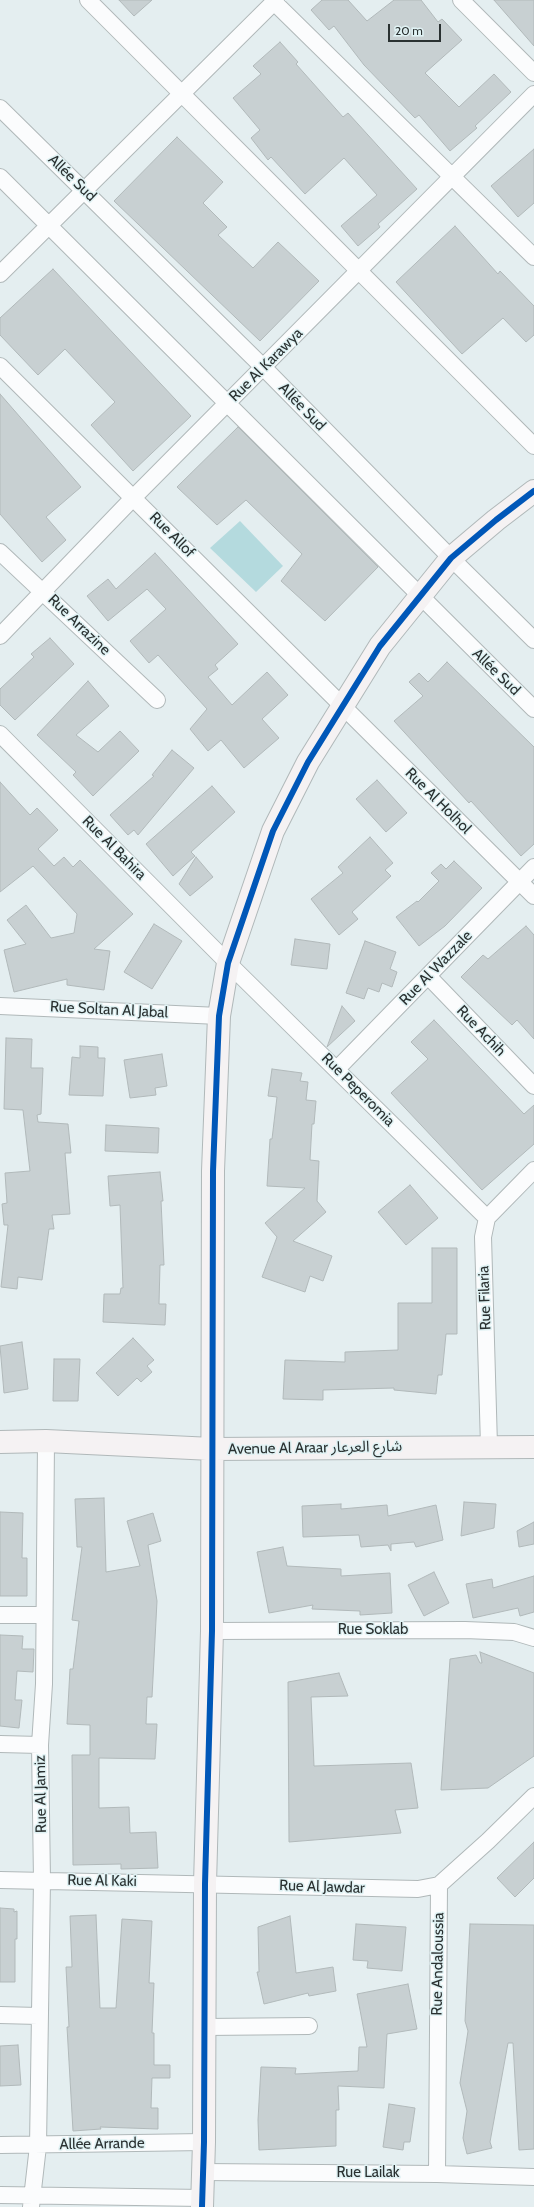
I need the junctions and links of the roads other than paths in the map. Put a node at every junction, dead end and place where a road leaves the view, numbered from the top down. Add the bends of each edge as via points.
1 (88, 0) edge
2 (462, 0) edge
3 (275, 1) edge
4 (534, 73) edge
5 (182, 94) junction
6 (534, 94) edge
7 (0, 108) edge
8 (0, 177) edge
9 (453, 177) junction
10 (84, 189) junction
11 (48, 225) junction
12 (534, 256) edge
13 (360, 272) junction
14 (0, 274) edge
15 (0, 366) edge
16 (264, 368) junction
17 (227, 404) junction
18 (534, 446) edge
19 (534, 491) edge
20 (134, 497) junction
21 (0, 552) edge
22 (451, 558) junction
23 (44, 592) junction
24 (420, 596) junction
25 (0, 636) edge
26 (534, 640) edge
27 (157, 700) dead end
28 (342, 706) junction
29 (534, 708) edge
30 (0, 734) edge
31 (534, 867) edge
32 (519, 882) junction
33 (534, 896) edge
34 (228, 963) junction
35 (428, 976) junction
36 (0, 1006) edge
37 (219, 1016) junction
38 (337, 1069) junction
39 (534, 1086) edge
40 (534, 1170) edge
41 (487, 1218) junction
42 (46, 1441) junction
43 (0, 1442) edge
44 (489, 1446) junction
45 (534, 1447) edge
46 (212, 1449) junction
47 (0, 1615) edge
48 (44, 1615) junction
49 (212, 1631) junction
50 (534, 1638) edge
51 (0, 1744) edge
52 (40, 1745) junction
53 (534, 1796) edge
54 (0, 1880) edge
55 (42, 1880) junction
56 (205, 1884) junction
57 (439, 1885) junction
58 (0, 2015) edge
59 (38, 2016) junction
60 (310, 2026) dead end
61 (205, 2027) junction
62 (204, 2142) junction
63 (0, 2146) edge
64 (38, 2146) junction
65 (203, 2172) junction
66 (437, 2174) junction
67 (534, 2177) edge
68 (0, 2195) edge
69 (31, 2201) edge
70 (202, 2202) edge

1 - 5 street
2 - 4 street
3 - 5 street
3 - 9 street
5 - 10 street
5 - 13 street
6 - 9 street, Rue Al Karawya
7 - 10 street, Allée Sud
8 - 11 street, Allée Sud
9 - 12 street
9 - 13 street, Rue Al Karawya
10 - 11 street
10 - 16 street, Allée Sud
11 - 14 street
11 - 17 street, Allée Sud
13 - 16 street, Rue Al Karawya
13 - 18 street
15 - 20 street, Rue Allof
16 - 17 street, Rue Al Karawya
16 - 22 street, Allée Sud
17 - 20 street, Rue Al Karawya
17 - 24 street, Allée Sud
19 - 22 street
20 - 23 street, Rue Al Karawya
20 - 28 street, Rue Allof
21 - 23 street, Rue Arrazine
22 - 24 street
22 - 26 street, Allée Sud
23 - 25 street, Rue Al Karawya
23 - 27 street, Rue Arrazine
24 - 28 street via 380,646
24 - 29 street, Allée Sud
28 - 32 street, Rue Al Holhol
28 - 34 street via 308,762 273,831
30 - 34 street, Rue Al Bahira
31 - 32 street, Rue Al Wazzale
32 - 33 street, Rue Al Holhol
32 - 35 street, Rue Al Wazzale
34 - 37 street
34 - 38 street, Rue Peperomia
35 - 38 street, Rue Al Wazzale
35 - 39 street, Rue Achih
36 - 37 street, Rue Soltan Al Jabal
37 - 46 street via 213,1171
38 - 41 street, Rue Peperomia
40 - 41 street
41 - 44 street, Rue Filaria via 483,1237
42 - 43 street, Avenue Al Araar شارع العرعار
42 - 46 street, Avenue Al Araar شارع العرعار
42 - 48 street, Rue Al Jamiz
44 - 45 street, Avenue Al Araar شارع العرعار
44 - 46 street, Avenue Al Araar شارع العرعار
46 - 49 street
47 - 48 street
48 - 52 street, Rue Al Jamiz via 44,1684
49 - 50 street, Rue Soklab via 465,1630 514,1632
49 - 56 street
51 - 52 street
52 - 55 street, Rue Al Jamiz
53 - 57 street
54 - 55 street, Rue Al Kaki
55 - 56 street, Rue Al Kaki
55 - 59 street, Rue Al Jamiz
56 - 57 street, Rue Al Jawdar via 418,1890
56 - 61 street
57 - 66 street, Rue Andaloussia
58 - 59 street
59 - 64 street, Rue Al Jamiz
60 - 61 street
61 - 62 street
62 - 64 street, Allée Arrande
62 - 65 street
63 - 64 street, Allée Arrande
64 - 69 street, Rue Al Jamiz
65 - 66 street, Rue Lailak
65 - 70 street
66 - 67 street, Rue Lailak
68 - 69 street
69 - 70 street

